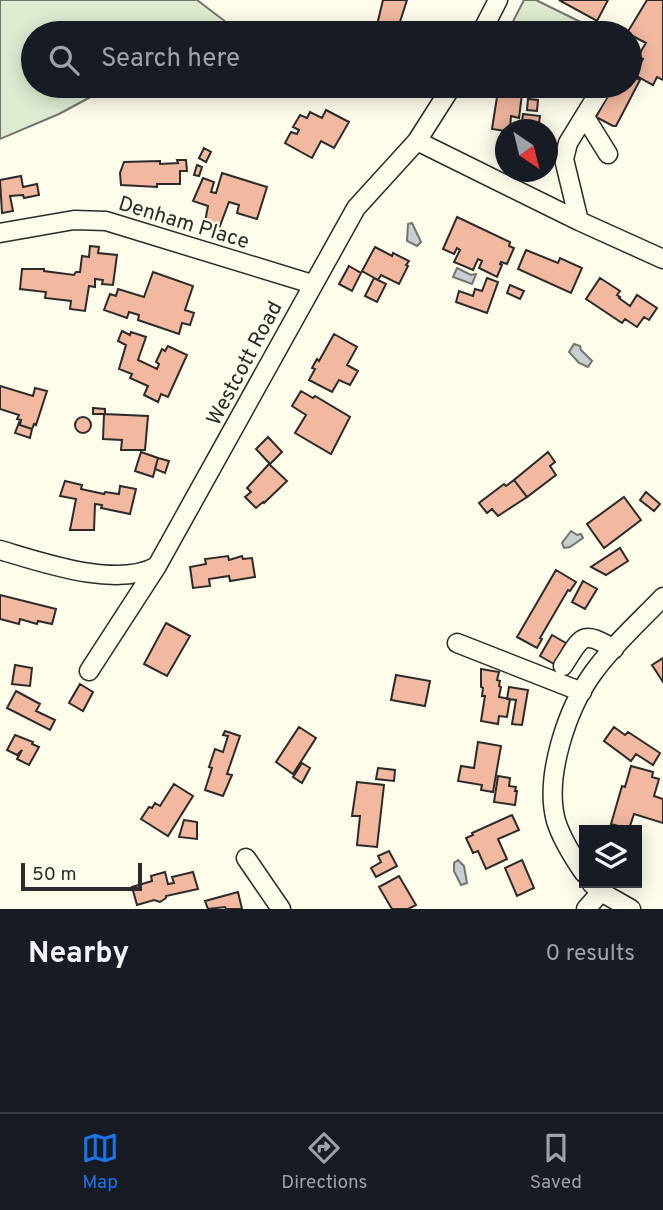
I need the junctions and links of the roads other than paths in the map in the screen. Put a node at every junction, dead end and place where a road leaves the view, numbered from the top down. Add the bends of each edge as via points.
1 (498, 0) edge
2 (487, 21) edge
3 (444, 98) edge
4 (596, 98) edge
5 (584, 117) junction
6 (417, 141) junction
7 (608, 154) dead end
8 (579, 221) junction
9 (0, 233) edge
10 (663, 259) edge
11 (312, 284) junction
12 (0, 550) edge
13 (157, 566) junction
14 (663, 597) edge
15 (457, 643) dead end
16 (614, 649) junction
17 (563, 666) dead end
18 (89, 671) dead end
19 (582, 692) junction
20 (246, 858) dead end
21 (579, 865) edge
22 (596, 888) edge
23 (281, 909) edge
24 (586, 909) edge
25 (631, 909) edge

1 - 2 street
3 - 6 street, Westcott Road
4 - 5 street
5 - 7 street
5 - 8 street via 564,159
6 - 8 street
6 - 11 street, Westcott Road via 356,208
8 - 10 street
9 - 11 street, Denham Place via 74,220 106,221
11 - 13 street, Westcott Road
12 - 13 street via 88,572 135,573
13 - 18 street, Westcott Road
14 - 16 street
15 - 19 street
16 - 17 street via 596,638 585,638
16 - 19 street
19 - 21 street via 557,758 553,798 560,834
20 - 23 street
22 - 24 street
22 - 25 street

